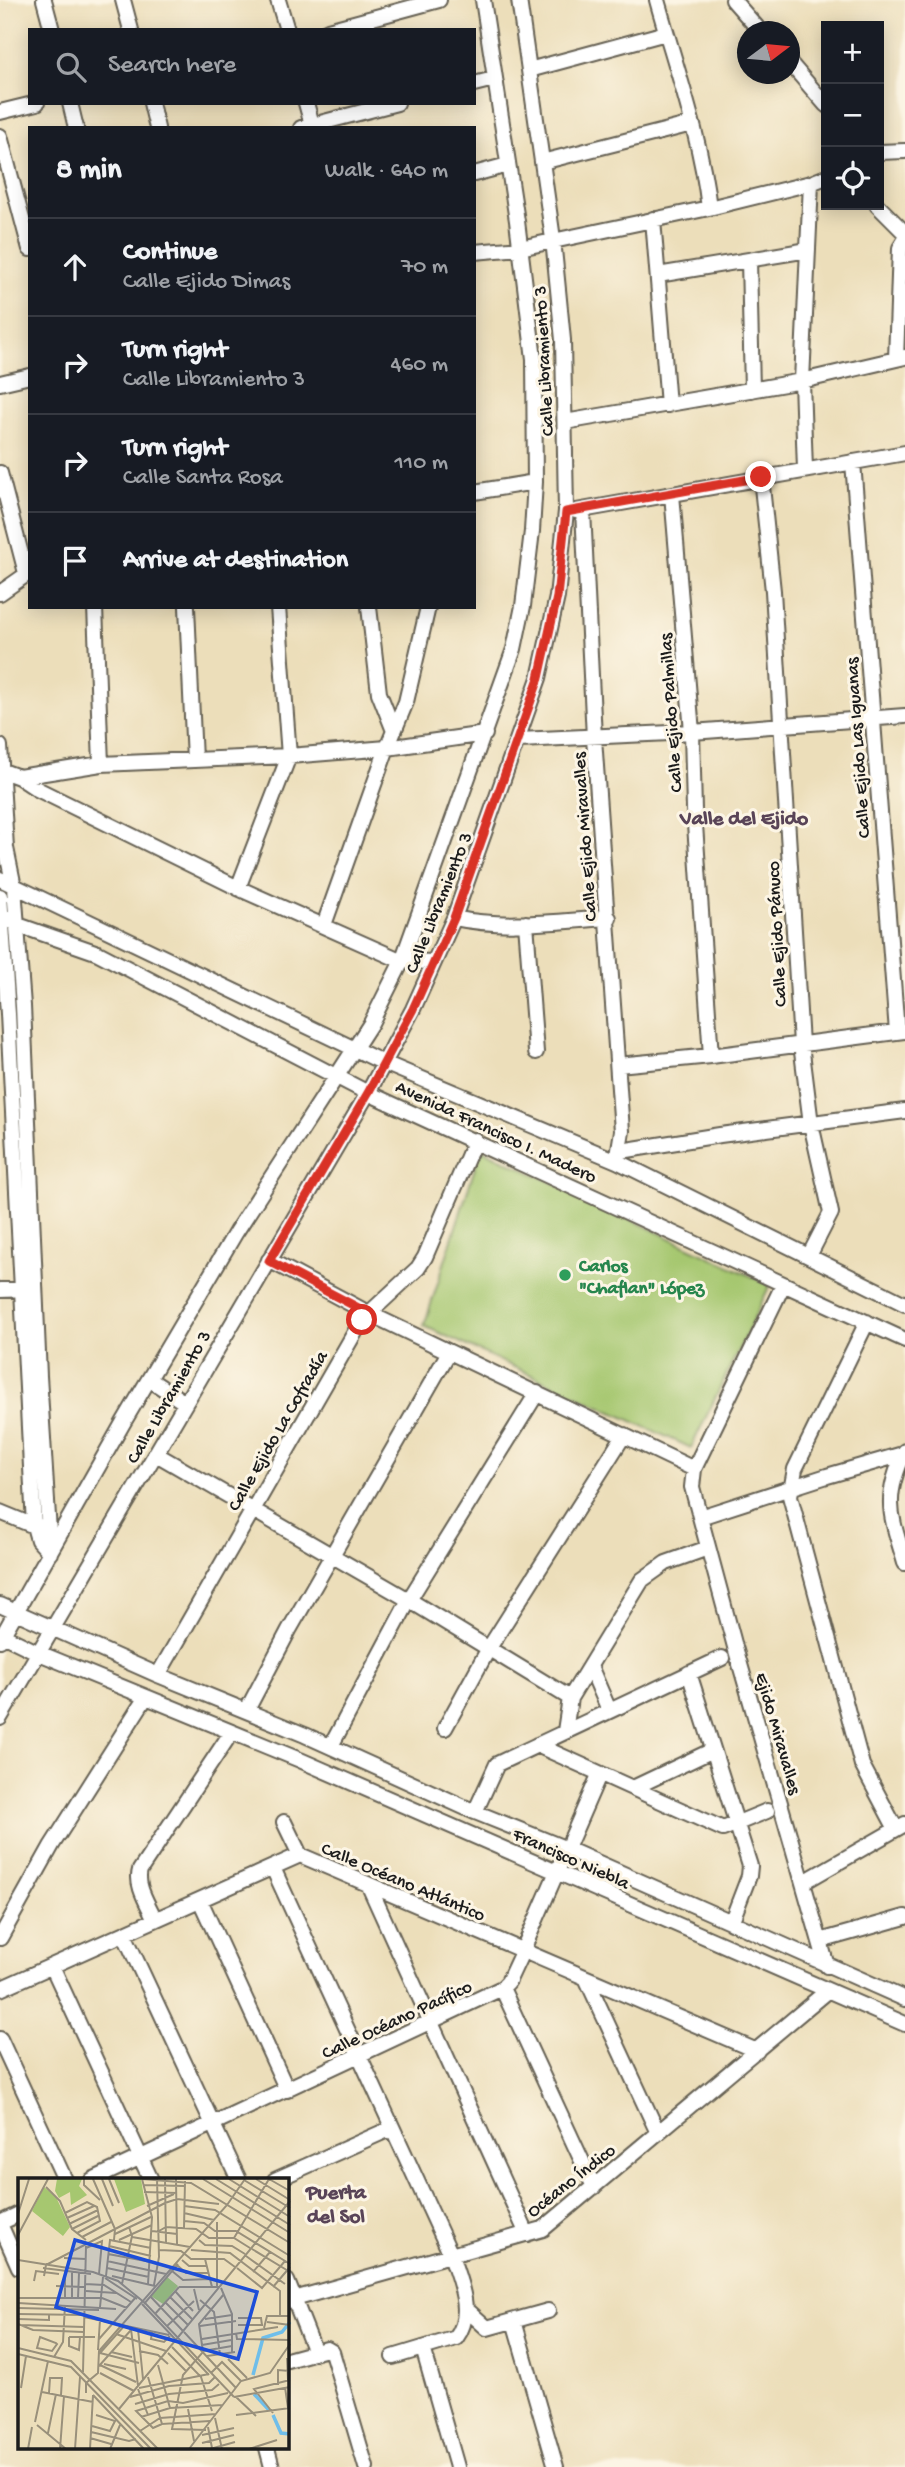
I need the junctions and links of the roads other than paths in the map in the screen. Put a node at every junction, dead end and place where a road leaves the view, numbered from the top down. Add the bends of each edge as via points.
1 (44, 0) edge
2 (123, 0) edge
3 (278, 0) edge
4 (439, 0) edge
5 (483, 0) edge
6 (519, 0) edge
7 (657, 0) edge
8 (733, 0) edge
9 (751, 21) edge
10 (51, 28) edge
11 (130, 28) edge
12 (286, 28) edge
13 (335, 28) edge
14 (667, 33) junction
15 (529, 70) junction
16 (800, 76) edge
17 (494, 79) junction
18 (476, 84) edge
19 (821, 99) edge
20 (29, 105) edge
21 (71, 105) edge
22 (151, 105) edge
23 (306, 105) edge
24 (390, 105) edge
25 (0, 112) edge
26 (692, 124) junction
27 (76, 126) edge
28 (156, 126) edge
29 (309, 126) edge
30 (313, 126) edge
31 (0, 136) edge
32 (905, 151) edge
33 (884, 152) edge
34 (542, 162) junction
35 (508, 165) junction
36 (476, 173) edge
37 (821, 179) edge
38 (811, 183) junction
39 (709, 208) junction
40 (882, 210) edge
41 (653, 219) junction
42 (905, 233) edge
43 (553, 239) junction
44 (905, 240) edge
45 (28, 241) edge
46 (520, 247) junction
47 (808, 250) junction
48 (476, 252) edge
49 (750, 260) junction
50 (657, 275) junction
51 (901, 358) edge
52 (28, 376) edge
53 (802, 381) junction
54 (0, 383) edge
55 (752, 390) junction
56 (668, 405) junction
57 (565, 422) junction
58 (905, 453) edge
59 (853, 462) junction
60 (804, 470) junction
61 (0, 473) edge
62 (761, 477) junction
63 (535, 482) junction
64 (476, 492) edge
65 (672, 494) junction
66 (583, 510) junction
67 (566, 512) junction
68 (28, 573) edge
69 (0, 593) edge
70 (95, 609) edge
71 (187, 609) edge
72 (278, 609) edge
73 (369, 609) edge
74 (428, 609) edge
75 (905, 716) edge
76 (873, 718) junction
77 (782, 726) junction
78 (394, 731) junction
79 (692, 732) junction
80 (485, 734) junction
81 (594, 738) junction
82 (519, 740) junction
83 (0, 746) edge
84 (387, 748) junction
85 (289, 757) junction
86 (194, 760) junction
87 (101, 764) junction
88 (1, 771) edge
89 (19, 776) junction
90 (6, 848) junction
91 (0, 869) edge
92 (0, 879) edge
93 (14, 887) junction
94 (238, 888) junction
95 (0, 896) edge
96 (1, 915) edge
97 (454, 918) junction
98 (609, 918) junction
99 (526, 923) junction
100 (18, 925) junction
101 (324, 925) junction
102 (402, 961) junction
103 (435, 962) junction
104 (4, 1014) edge
105 (901, 1031) edge
106 (801, 1044) junction
107 (354, 1050) junction
108 (536, 1052) dead end
109 (711, 1056) junction
110 (384, 1063) junction
111 (618, 1065) junction
112 (338, 1075) junction
113 (368, 1093) junction
114 (6, 1106) edge
115 (905, 1111) edge
116 (811, 1124) junction
117 (21, 1138) junction
118 (475, 1140) junction
119 (619, 1156) junction
120 (809, 1256) junction
121 (269, 1261) junction
122 (783, 1284) junction
123 (29, 1289) junction
124 (0, 1290) edge
125 (905, 1304) edge
126 (368, 1313) junction
127 (867, 1322) junction
128 (905, 1340) edge
129 (449, 1352) junction
130 (149, 1379) junction
131 (537, 1394) junction
132 (186, 1403) junction
133 (624, 1435) junction
134 (904, 1453) edge
135 (156, 1454) junction
136 (694, 1469) junction
137 (791, 1488) junction
138 (252, 1509) junction
139 (0, 1512) edge
140 (700, 1517) junction
141 (34, 1526) junction
142 (49, 1526) junction
143 (53, 1547) junction
144 (708, 1548) junction
145 (331, 1555) junction
146 (905, 1563) edge
147 (409, 1600) junction
148 (0, 1605) edge
149 (17, 1612) junction
150 (54, 1630) junction
151 (1, 1637) edge
152 (489, 1648) junction
153 (39, 1653) junction
154 (722, 1658) dead end
155 (590, 1666) junction
156 (690, 1674) junction
157 (158, 1675) junction
158 (146, 1697) junction
159 (570, 1698) junction
160 (247, 1710) junction
161 (609, 1710) junction
162 (0, 1718) edge
163 (445, 1728) dead end
164 (565, 1731) junction
165 (231, 1733) junction
166 (537, 1745) junction
167 (331, 1746) junction
168 (713, 1749) junction
169 (599, 1775) junction
170 (633, 1788) junction
171 (767, 1811) dead end
172 (475, 1812) junction
173 (284, 1822) dead end
174 (737, 1823) junction
175 (901, 1827) edge
176 (567, 1849) junction
177 (300, 1856) junction
178 (273, 1868) junction
179 (557, 1871) junction
180 (804, 1882) junction
181 (369, 1886) junction
182 (200, 1900) junction
183 (905, 1917) edge
184 (155, 1920) junction
185 (731, 1923) junction
186 (124, 1934) junction
187 (0, 1938) edge
188 (820, 1941) junction
189 (522, 1952) junction
190 (52, 1966) junction
191 (827, 1966) junction
192 (587, 1980) junction
193 (502, 1988) junction
194 (0, 1989) edge
195 (827, 1991) junction
196 (905, 1999) edge
197 (433, 2022) junction
198 (905, 2024) edge
199 (0, 2039) edge
200 (757, 2051) junction
201 (359, 2056) junction
202 (287, 2090) junction
203 (213, 2124) junction
204 (392, 2128) junction
205 (658, 2133) junction
206 (141, 2158) junction
207 (64, 2178) edge
208 (96, 2178) edge
209 (150, 2178) edge
210 (238, 2178) edge
211 (280, 2178) edge
212 (594, 2187) junction
213 (18, 2215) edge
214 (0, 2224) edge
215 (527, 2234) junction
216 (452, 2255) junction
217 (18, 2265) edge
218 (291, 2299) edge
219 (466, 2309) junction
220 (548, 2311) dead end
221 (514, 2321) junction
222 (423, 2348) junction
223 (315, 2352) junction
224 (393, 2357) dead end
225 (289, 2359) edge
226 (268, 2450) edge
227 (272, 2467) edge
228 (366, 2467) edge
229 (457, 2467) edge
230 (556, 2467) edge

1 - 10 street
2 - 11 street
3 - 12 street
4 - 13 street
5 - 17 street, Calle Libramiento 3
6 - 15 street, Calle Libramiento 3
7 - 14 street
8 - 9 street
14 - 15 street
14 - 26 street
15 - 34 street, Calle Libramiento 3
16 - 19 street
17 - 18 street
17 - 35 street, Calle Libramiento 3
20 - 25 street
21 - 27 street
22 - 28 street
23 - 29 street
24 - 30 street
26 - 34 street
26 - 39 street
31 - 45 street
32 - 33 street
34 - 43 street, Calle Libramiento 3
35 - 36 street
35 - 46 street, Calle Libramiento 3
37 - 38 street
38 - 39 street
38 - 47 street
39 - 41 street
40 - 42 street
41 - 43 street
41 - 50 street
43 - 46 street
43 - 57 street, Calle Libramiento 3
44 - 51 street via 900,248
46 - 48 street
46 - 63 street, Calle Libramiento 3 via 534,359
47 - 49 street
47 - 53 street
49 - 50 street
49 - 55 street
50 - 56 street
51 - 53 street
52 - 54 street
53 - 55 street
53 - 60 street
55 - 56 street
56 - 57 street
57 - 67 street, Calle Libramiento 3
58 - 59 street
59 - 60 street
59 - 76 street, Calle Ejido Las Iguanas
60 - 62 street
61 - 68 street
62 - 65 street
62 - 77 street, Calle Ejido Pánuco
63 - 64 street
63 - 80 street, Calle Libramiento 3 via 523,606 514,649
65 - 66 street
65 - 79 street, Calle Ejido Palmillas
66 - 67 street
66 - 81 street, Calle Ejido Miravalles
67 - 82 street, Calle Libramiento 3 via 550,638
68 - 69 street
70 - 87 street
71 - 86 street
72 - 85 street
73 - 78 street via 379,693
74 - 78 street via 406,702
75 - 76 street
76 - 77 street
76 - 105 street, Calle Ejido Las Iguanas
77 - 79 street
77 - 106 street, Calle Ejido Pánuco
78 - 84 street
79 - 81 street
79 - 109 street, Calle Ejido Palmillas
80 - 84 street
80 - 102 street, Calle Libramiento 3
81 - 82 street
81 - 98 street, Calle Ejido Miravalles
82 - 97 street, Calle Libramiento 3
83 - 88 street
84 - 85 street
84 - 101 street
85 - 86 street
85 - 94 street
86 - 87 street
87 - 89 street
88 - 89 street
88 - 90 street
89 - 94 street
90 - 91 street
90 - 93 street
92 - 93 street, Avenida Francisco I. Madero
93 - 100 street
93 - 107 street, Avenida Francisco I. Madero
94 - 101 street
95 - 96 street
96 - 100 street, Avenida Francisco I. Madero
96 - 104 street
97 - 99 street
97 - 103 street, Calle Libramiento 3
98 - 99 street
98 - 111 street, Calle Ejido Miravalles
99 - 108 street
100 - 112 street, Avenida Francisco I. Madero via 98,953
100 - 117 street
101 - 102 street
102 - 103 street
102 - 107 street, Calle Libramiento 3
103 - 110 street, Calle Libramiento 3
104 - 114 street
105 - 106 street
106 - 109 street
106 - 116 street, Calle Ejido Pánuco
107 - 110 street, Avenida Francisco I. Madero
107 - 112 street, Calle Libramiento 3
109 - 111 street
110 - 113 street, Calle Libramiento 3
110 - 119 street, Avenida Francisco I. Madero
111 - 119 street, Calle Ejido Miravalles
112 - 113 street, Avenida Francisco I. Madero
112 - 130 street, Calle Libramiento 3 via 236,1232
113 - 118 street, Avenida Francisco I. Madero
113 - 121 street, Calle Libramiento 3
114 - 117 street
115 - 116 street
116 - 119 street via 720,1135
116 - 120 street, Calle Ejido Pánuco via 831,1213
117 - 123 street
118 - 122 street, Avenida Francisco I. Madero
118 - 126 street, Calle Ejido La Cofradía via 425,1257
119 - 120 street, Avenida Francisco I. Madero
120 - 125 street, Avenida Francisco I. Madero
121 - 126 street
121 - 132 street, Calle Libramiento 3
122 - 127 street, Avenida Francisco I. Madero
122 - 136 street
123 - 124 street
123 - 141 street
123 - 142 street
126 - 129 street
126 - 138 street, Calle Ejido La Cofradía
127 - 128 street, Avenida Francisco I. Madero
127 - 137 street via 795,1469
129 - 131 street
129 - 145 street
130 - 132 street
130 - 143 street, Calle Libramiento 3
131 - 133 street
131 - 147 street
132 - 135 street, Calle Libramiento 3
133 - 136 street
133 - 152 street
134 - 137 street
134 - 146 street via 893,1481 890,1508
135 - 138 street
135 - 150 street, Calle Libramiento 3
136 - 140 street, Ejido Miravalles via 692,1487
137 - 140 street
137 - 175 street via 862,1765
138 - 145 street
138 - 157 street, Calle Ejido La Cofradía
139 - 141 street
140 - 144 street, Ejido Miravalles
141 - 142 street
141 - 143 street via 38,1539
142 - 143 street
143 - 149 street, Calle Libramiento 3
144 - 155 street via 666,1563 642,1580
144 - 180 street, Ejido Miravalles
145 - 147 street
145 - 160 street
147 - 152 street
147 - 167 street
148 - 149 street, Francisco Niebla
149 - 150 street, Francisco Niebla
149 - 151 street, Calle Libramiento 3
150 - 153 street, Calle Libramiento 3
150 - 157 street, Francisco Niebla
151 - 153 street, Francisco Niebla
152 - 159 street
152 - 163 street
153 - 158 street, Francisco Niebla
153 - 162 street, Calle Libramiento 3
154 - 156 street
155 - 159 street
155 - 161 street
156 - 161 street
156 - 168 street
157 - 160 street, Francisco Niebla
158 - 165 street, Francisco Niebla
158 - 187 street via 52,1845
159 - 164 street
160 - 167 street, Francisco Niebla
161 - 164 street
164 - 166 street
165 - 179 street, Francisco Niebla
165 - 184 street via 140,1870 140,1884
166 - 169 street
166 - 172 street via 497,1765
167 - 172 street, Francisco Niebla
168 - 170 street
168 - 174 street
169 - 170 street
169 - 176 street, Calle Océano Pacífico
170 - 174 street via 723,1829
171 - 174 street
172 - 176 street, Francisco Niebla
173 - 177 street
174 - 185 street via 750,1866
175 - 180 street
176 - 179 street, Calle Océano Pacífico
176 - 185 street, Francisco Niebla
177 - 178 street, Calle Océano Atlántico
177 - 181 street, Calle Océano Atlántico
178 - 182 street, Calle Océano Atlántico
178 - 201 street
179 - 189 street, Calle Océano Pacífico
179 - 195 street, Francisco Niebla
180 - 188 street, Ejido Miravalles
181 - 189 street, Calle Océano Atlántico
181 - 197 street
182 - 184 street, Calle Océano Atlántico
182 - 202 street
183 - 188 street
184 - 186 street, Calle Océano Atlántico
185 - 191 street, Francisco Niebla
186 - 190 street, Calle Océano Atlántico
186 - 203 street
188 - 191 street, Ejido Miravalles
189 - 192 street, Calle Océano Atlántico
189 - 193 street, Calle Océano Pacífico
190 - 194 street, Calle Océano Atlántico
190 - 206 street
191 - 196 street
192 - 200 street, Calle Océano Atlántico
192 - 205 street
193 - 197 street, Calle Océano Pacífico
193 - 212 street
195 - 198 street
195 - 200 street, Océano Índico
197 - 201 street, Calle Océano Pacífico
197 - 215 street
199 - 207 street
200 - 205 street, Océano Índico
201 - 202 street, Calle Océano Pacífico
201 - 204 street
202 - 203 street, Calle Océano Pacífico
203 - 206 street, Calle Océano Pacífico
203 - 210 street
204 - 211 street
204 - 216 street
205 - 212 street, Océano Índico
206 - 208 street, Calle Océano Pacífico
206 - 209 street
212 - 215 street, Océano Índico via 543,2229
213 - 214 street
214 - 217 street
215 - 216 street, Océano Índico
216 - 218 street, Océano Índico
216 - 219 street
218 - 223 street
219 - 221 street via 487,2328
219 - 222 street via 456,2338
220 - 221 street
221 - 230 street
222 - 224 street
222 - 229 street
223 - 225 street
223 - 228 street via 327,2349 334,2355
226 - 227 street

